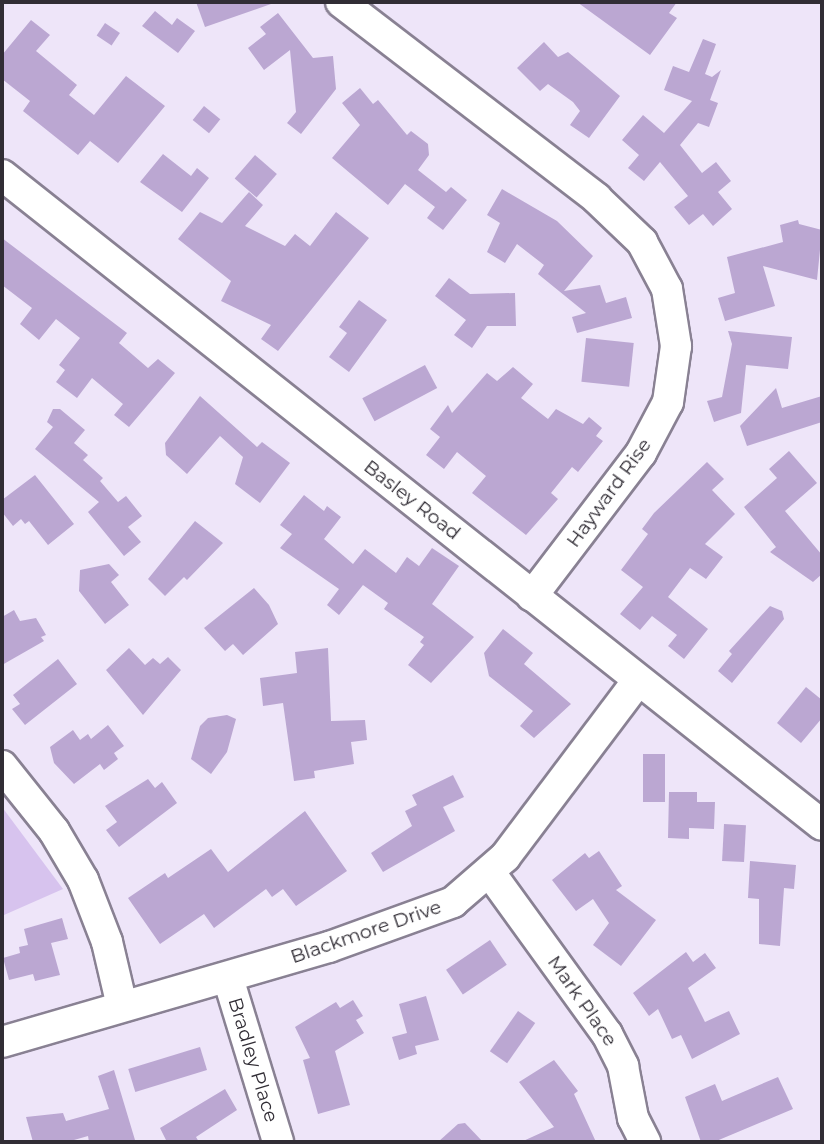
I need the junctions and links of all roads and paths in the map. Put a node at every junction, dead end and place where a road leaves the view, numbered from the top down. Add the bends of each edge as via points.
1 (341, 2) edge
2 (2, 175) edge
3 (532, 596) junction
4 (637, 682) junction
5 (2, 766) edge
6 (822, 825) edge
7 (491, 874) junction
8 (228, 978) junction
9 (122, 1006) junction
10 (2, 1042) edge
11 (278, 1142) edge
12 (645, 1142) edge

1 - 3 street, Hayward Rise via 596,198 642,242 667,289 676,319 675,376 659,423
2 - 3 street, Basley Road
3 - 4 street, Basley Road
4 - 6 street, Basley Road
4 - 7 street, Blackmore Drive
5 - 9 street via 54,831 83,880 107,942
7 - 8 street, Blackmore Drive via 453,902 425,915
7 - 12 street, Mark Place via 607,1034 623,1066 633,1118
8 - 9 street, Blackmore Drive
8 - 11 street, Bradley Place
9 - 10 street, Blackmore Drive

